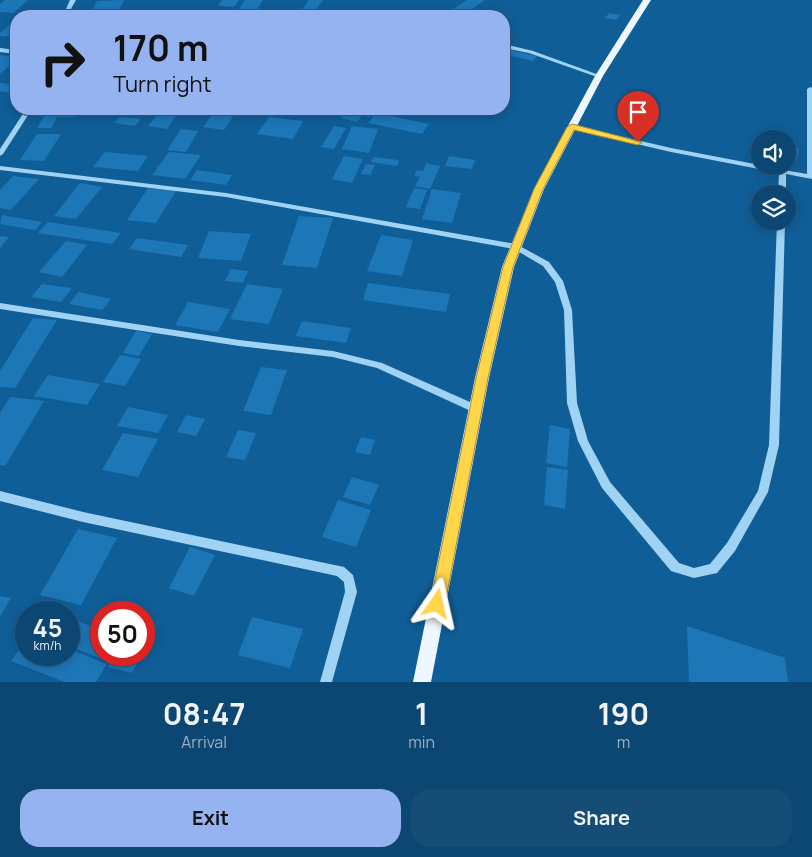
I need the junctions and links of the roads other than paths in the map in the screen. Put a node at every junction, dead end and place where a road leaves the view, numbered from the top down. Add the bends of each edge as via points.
1 (647, 0) edge
2 (510, 47) edge
3 (599, 76) junction
4 (810, 89) dead end
5 (24, 115) edge
6 (572, 127) junction
7 (2, 145) edge
8 (0, 154) edge
9 (751, 165) edge
10 (0, 168) edge
11 (796, 174) edge
12 (811, 177) edge
13 (781, 230) edge
14 (516, 248) junction
15 (0, 306) edge
16 (476, 409) junction
17 (0, 496) edge
18 (326, 682) edge
19 (422, 682) edge

1 - 3 main road
2 - 3 street
3 - 6 main road
4 - 12 street
5 - 7 street
6 - 9 street
6 - 14 main road via 539,189
7 - 8 street
10 - 14 street via 226,195
11 - 12 street
13 - 14 street via 774,445 763,492 731,547 713,569 694,573 675,567 606,485 583,441 572,403 568,310 558,281 546,264
14 - 16 main road via 508,267
15 - 16 street via 239,343 333,354 379,365
16 - 19 main road
17 - 18 street via 83,517 340,571 349,579 351,592

